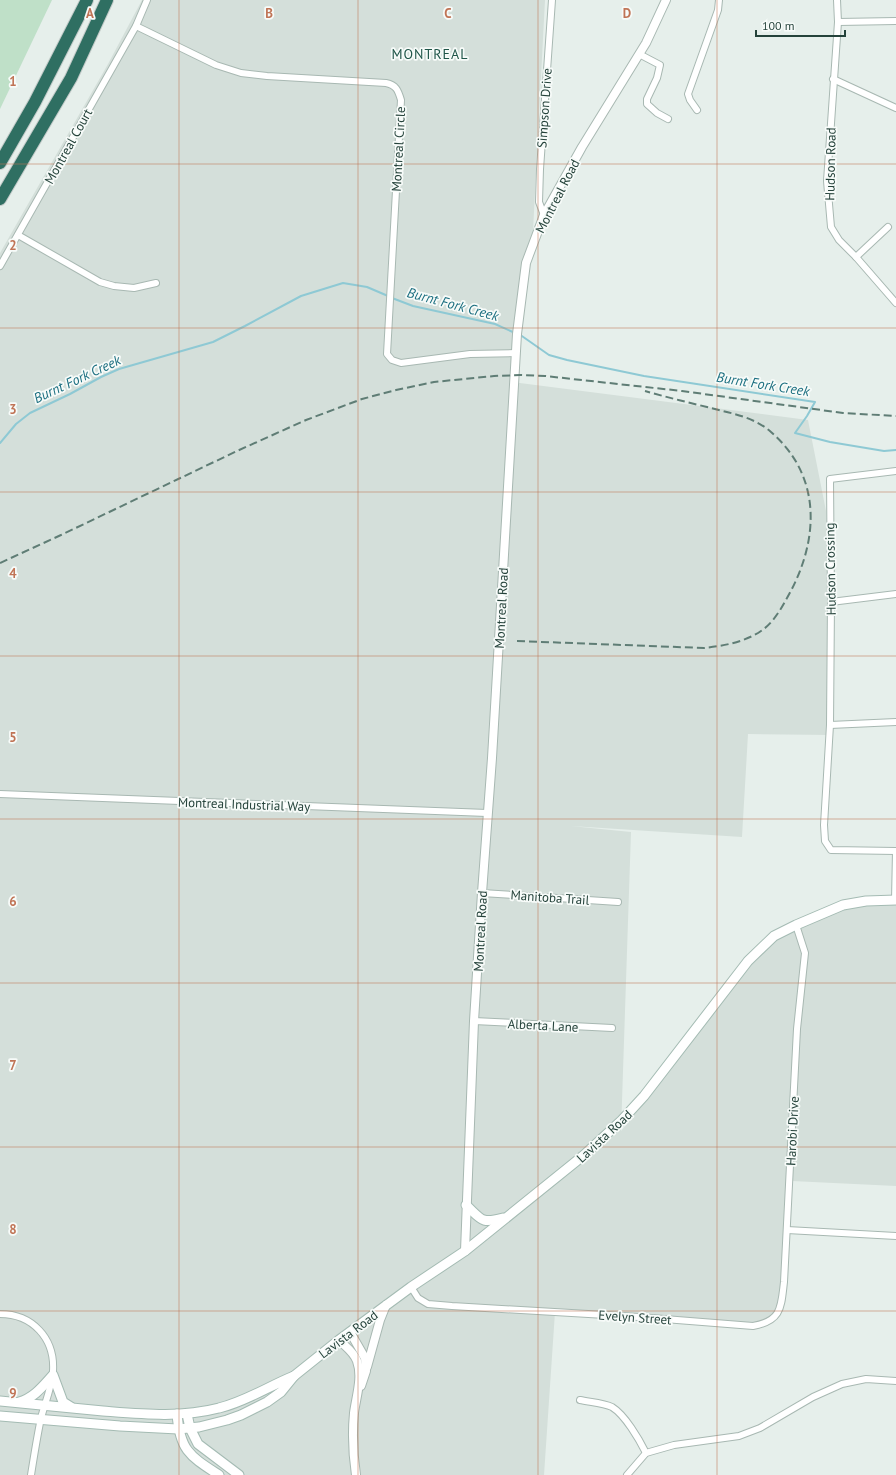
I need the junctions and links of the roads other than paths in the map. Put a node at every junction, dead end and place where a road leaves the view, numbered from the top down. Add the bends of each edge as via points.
1 (79, 0) edge
2 (87, 0) edge
3 (107, 0) edge
4 (147, 0) edge
5 (552, 0) edge
6 (666, 0) edge
7 (719, 0) edge
8 (837, 0) edge
9 (896, 21) edge
10 (838, 22) junction
11 (136, 26) junction
12 (64, 45) junction
13 (639, 54) junction
14 (833, 79) junction
15 (896, 108) edge
16 (697, 110) dead end
17 (668, 119) dead end
18 (0, 163) edge
19 (0, 199) edge
20 (544, 215) junction
21 (888, 227) dead end
22 (18, 235) junction
23 (856, 257) junction
24 (0, 266) edge
25 (156, 283) dead end
26 (896, 303) edge
27 (516, 353) junction
28 (896, 472) edge
29 (896, 594) edge
30 (831, 602) junction
31 (896, 722) edge
32 (830, 725) junction
33 (0, 794) edge
34 (487, 814) junction
35 (896, 851) edge
36 (482, 893) junction
37 (895, 900) edge
38 (618, 902) dead end
39 (796, 924) junction
40 (474, 1021) junction
41 (612, 1028) dead end
42 (466, 1205) junction
43 (506, 1217) junction
44 (787, 1230) junction
45 (896, 1236) edge
46 (465, 1251) junction
47 (411, 1287) junction
48 (386, 1305) junction
49 (0, 1314) edge
50 (350, 1332) junction
51 (339, 1340) junction
52 (366, 1371) junction
53 (52, 1375) junction
54 (294, 1376) junction
55 (896, 1381) edge
56 (580, 1400) dead end
57 (0, 1401) edge
58 (15, 1403) junction
59 (356, 1404) junction
60 (44, 1405) junction
61 (72, 1408) junction
62 (177, 1414) junction
63 (188, 1414) junction
64 (0, 1416) edge
65 (41, 1420) junction
66 (213, 1424) junction
67 (190, 1428) junction
68 (178, 1429) junction
69 (203, 1449) junction
70 (646, 1453) junction
71 (31, 1475) edge
72 (219, 1475) edge
73 (239, 1475) edge
74 (356, 1475) edge
75 (626, 1475) edge

1 - 12 highway
2 - 12 highway
3 - 19 highway via 70,78
4 - 11 street
5 - 20 street, Simpson Drive via 538,202
6 - 13 street, Montreal Road
7 - 16 street via 718,10 688,94
8 - 10 street, Hudson Road
9 - 10 street
10 - 14 street, Hudson Road
11 - 22 street, Montreal Court
11 - 27 street, Montreal Circle via 216,66 241,73 392,84 398,90 401,100 387,354 392,360 401,363 470,354
12 - 18 highway
13 - 17 street via 660,65 657,78 646,99 647,104
13 - 20 street, Montreal Road
14 - 15 street
14 - 23 street, Hudson Road via 827,181 830,227
20 - 27 street, Montreal Road via 526,263
21 - 23 street
22 - 24 street, Montreal Court
22 - 25 street via 100,282 134,288
23 - 26 street, Hudson Road
27 - 34 street, Montreal Road via 493,751
28 - 30 street, Hudson Crossing via 830,479
29 - 30 street
30 - 32 street, Hudson Crossing
31 - 32 street
32 - 35 street, Hudson Crossing via 825,841 832,850
33 - 34 street, Montreal Industrial Way
34 - 36 street, Montreal Road
35 - 37 street
36 - 38 street, Manitoba Trail
36 - 40 street, Montreal Road
37 - 39 main road, Lavista Road via 843,905
39 - 43 main road, Lavista Road via 774,936 748,961 672,1062 622,1120 584,1155
39 - 44 street, Harobi Drive via 805,953 797,1029
40 - 41 street, Alberta Lane
40 - 42 street, Montreal Road
42 - 43 main road via 484,1221
42 - 46 street, Montreal Road
43 - 46 main road, Lavista Road
44 - 45 street
44 - 47 street, Evelyn Street via 780,1310 771,1320 757,1325 428,1304 418,1298
46 - 47 main road, Lavista Road
47 - 48 main road, Lavista Road
48 - 50 main road, Lavista Road
48 - 52 street
49 - 53 street via 24,1318 42,1332 52,1354
50 - 51 main road, Lavista Road
50 - 52 street via 365,1358
51 - 54 main road, Lavista Road
51 - 59 street via 357,1359 359,1368
52 - 59 street
53 - 58 main road via 27,1400
53 - 60 street
53 - 61 main road via 63,1402
54 - 63 main road, Lavista Road via 240,1401
54 - 66 main road, Lavista Road via 281,1392 267,1402 241,1415
55 - 70 street via 866,1379 842,1384 740,1436 674,1445
56 - 70 street via 612,1407 626,1421
57 - 58 main road, Lavista Road
58 - 60 main road, Lavista Road
59 - 74 street via 353,1440
60 - 61 main road, Lavista Road
60 - 65 street
61 - 62 main road, Lavista Road via 141,1414
62 - 63 main road, Lavista Road
62 - 68 main road
63 - 67 main road
64 - 65 main road, Lavista Road
65 - 68 main road, Lavista Road
65 - 71 street
66 - 67 main road, Lavista Road
66 - 69 main road via 202,1434
67 - 68 main road, Lavista Road
67 - 69 main road via 195,1440
68 - 72 main road via 180,1438 193,1458
69 - 73 main road
70 - 75 street

